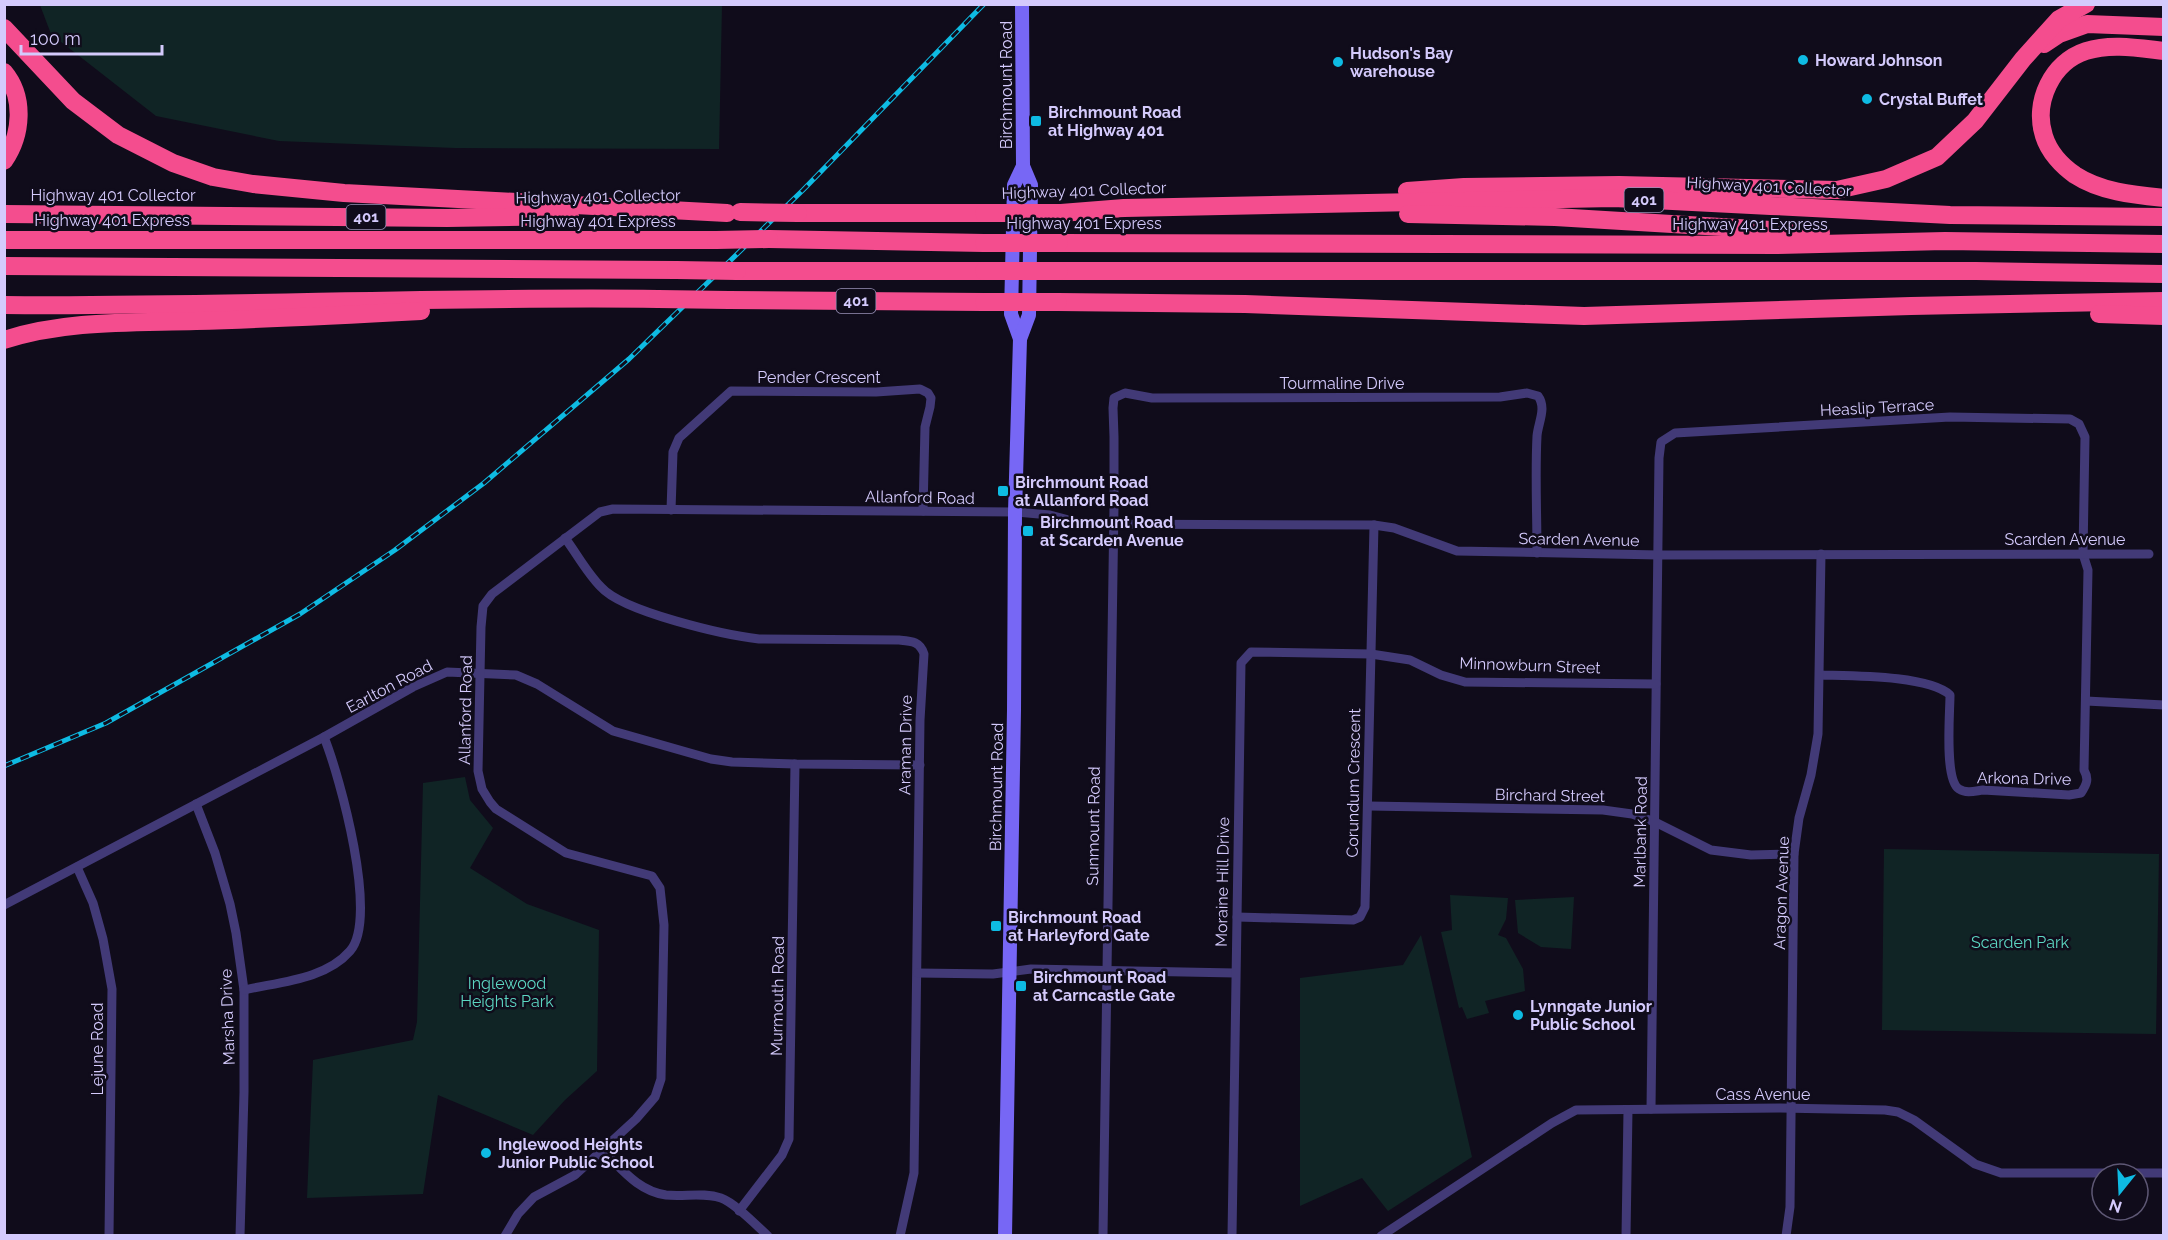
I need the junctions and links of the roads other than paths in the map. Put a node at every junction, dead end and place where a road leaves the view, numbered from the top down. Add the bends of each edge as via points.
1 (1022, 4) edge
2 (2086, 4) edge
3 (2163, 27) edge
4 (4, 28) edge
5 (2163, 51) edge
6 (2023, 59) junction
7 (4, 72) edge
8 (4, 161) edge
9 (2163, 198) edge
10 (1124, 208) junction
11 (734, 213) junction
12 (4, 214) edge
13 (2163, 217) edge
14 (4, 240) edge
15 (1945, 240) junction
16 (2163, 244) edge
17 (4, 266) edge
18 (2163, 274) edge
19 (546, 298) junction
20 (2163, 301) edge
21 (4, 305) edge
22 (1911, 306) junction
23 (2163, 315) edge
24 (4, 340) edge
25 (671, 510) junction
26 (923, 512) junction
27 (1015, 512) junction
28 (1113, 524) junction
29 (1374, 525) junction
30 (565, 538) junction
31 (1537, 553) junction
32 (1821, 554) junction
33 (2083, 554) junction
34 (2149, 554) dead end
35 (1659, 555) junction
36 (1371, 654) junction
37 (480, 674) junction
38 (1820, 675) junction
39 (1656, 684) junction
40 (2086, 701) junction
41 (2163, 705) edge
42 (324, 737) junction
43 (795, 764) junction
44 (920, 765) junction
45 (196, 804) junction
46 (1369, 806) junction
47 (1655, 822) junction
48 (1794, 854) junction
49 (77, 867) junction
50 (4, 905) edge
51 (1237, 917) junction
52 (1106, 971) junction
53 (1009, 972) junction
54 (918, 973) junction
55 (1235, 973) junction
56 (244, 990) junction
57 (1791, 1108) junction
58 (1651, 1109) junction
59 (1628, 1110) junction
60 (603, 1151) junction
61 (2163, 1173) edge
62 (739, 1211) junction
63 (109, 1236) edge
64 (240, 1236) edge
65 (505, 1236) edge
66 (768, 1236) edge
67 (900, 1236) edge
68 (1005, 1236) edge
69 (1102, 1236) edge
70 (1232, 1236) edge
71 (1381, 1236) edge
72 (1626, 1236) edge
73 (1786, 1236) edge

1 - 27 main road, Birchmount Road via 1023,166 1031,185 1031,232 1029,315 1020,339
2 - 6 highway via 2059,19
3 - 6 highway via 2087,24 2059,34
4 - 11 highway via 73,101 118,135 173,163 213,177 344,193
5 - 9 highway via 2121,46 2087,50 2067,59 2050,79 2041,118 2044,137 2057,160 2076,176 2121,192
6 - 10 highway via 1976,121 1936,157 1886,179 1837,190 1618,185 1464,187
7 - 8 highway via 16,90 20,117 14,147
10 - 11 highway, Highway 401 Collector / 401, bridge via 1061,213
10 - 13 highway, Highway 401 Collector / 401 via 1614,198 1950,215
10 - 15 highway via 1555,217
11 - 12 highway, Highway 401 Collector / 401 via 447,218
14 - 15 highway, Highway 401 Express / 401, bridge via 769,239 1777,245
15 - 16 highway, Highway 401 Express / 401
17 - 18 highway, 401, bridge
19 - 21 highway, 401
19 - 22 highway, 401, bridge via 1280,305 1584,316
19 - 24 highway via 519,306 82,325 44,329
20 - 22 highway, 401
22 - 23 highway via 2014,314
25 - 26 street, Allanford Road
25 - 26 street, Pender Crescent via 673,452 679,438 731,392 920,389 931,398 925,428
25 - 30 street, Allanford Road via 606,509
26 - 27 street, Allanford Road
27 - 28 street, Scarden Avenue via 1050,515 1084,524
27 - 53 main road, Birchmount Road
28 - 29 street, Scarden Avenue
28 - 31 street, Tourmaline Drive via 1113,403 1120,394 1152,398 1500,398 1527,393 1538,396 1542,406
28 - 52 street, Sunmount Road
29 - 31 street, Scarden Avenue via 1394,528 1457,551
29 - 36 street, Corundum Crescent
30 - 37 street, Allanford Road via 488,598 482,615
30 - 44 street, Araman Drive via 602,588 645,611 759,639 917,643 924,654
31 - 35 street, Scarden Avenue
32 - 33 street, Scarden Avenue
32 - 35 street, Scarden Avenue
32 - 38 street, Aragon Avenue
33 - 34 street, Scarden Avenue
33 - 35 street, Heaslip Terrace via 2085,437 2079,424 2070,419 1950,417 1675,433 1661,442
33 - 40 street, Arkona Drive via 2088,573
35 - 39 street, Marlbank Road
36 - 39 street, Minnowburn Street via 1410,660 1465,682
36 - 46 street, Corundum Crescent
36 - 51 street, Moraine Hill Drive via 1251,652 1241,663
37 - 42 street, Earlton Road via 439,675
37 - 43 street, Earlton Road via 525,678 613,731 639,740 711,759
37 - 60 street, Allanford Road via 478,771 490,802 566,853 652,876 660,888 664,946 659,1088 636,1119
38 - 40 street, Arkona Drive via 1879,677 1944,689 1950,695 1947,731 1952,778 1961,791 1970,792 2081,793 2088,776 2084,770
38 - 48 street, Aragon Avenue via 1818,734
39 - 47 street, Marlbank Road
40 - 41 street
42 - 45 street, Earlton Road
42 - 56 street via 349,823 362,904 352,950 331,966 307,976
43 - 44 street, Earlton Road
43 - 62 street, Murmouth Road via 789,1139 777,1163
44 - 54 street, Araman Drive
45 - 49 street, Earlton Road
45 - 56 street, Marsha Drive via 230,904
46 - 47 street, Birchard Street via 1603,810
46 - 51 street, Corundum Crescent via 1365,907 1360,917
47 - 48 street, Birchard Street via 1711,850 1750,855
47 - 58 street, Marlbank Road
48 - 57 street, Aragon Avenue
49 - 50 street, Earlton Road
49 - 63 street, Lejune Road via 93,903 112,989
51 - 55 street, Moraine Hill Drive
52 - 53 street
52 - 55 street
52 - 69 street, Sunmount Road
53 - 54 street
53 - 68 main road, Birchmount Road
54 - 67 street, Araman Drive via 914,1173
55 - 70 street, Moraine Hill Drive
56 - 64 street, Marsha Drive
57 - 58 street, Cass Avenue
57 - 61 street, Cass Avenue via 1898,1112 1975,1164 2001,1173
57 - 73 street, Aragon Avenue via 1791,1207
58 - 59 street, Cass Avenue
59 - 71 street, Cass Avenue via 1568,1113
59 - 72 street
60 - 62 street via 633,1182 648,1190 724,1199
60 - 65 street, Allanford Road via 575,1175 534,1197
62 - 66 street

